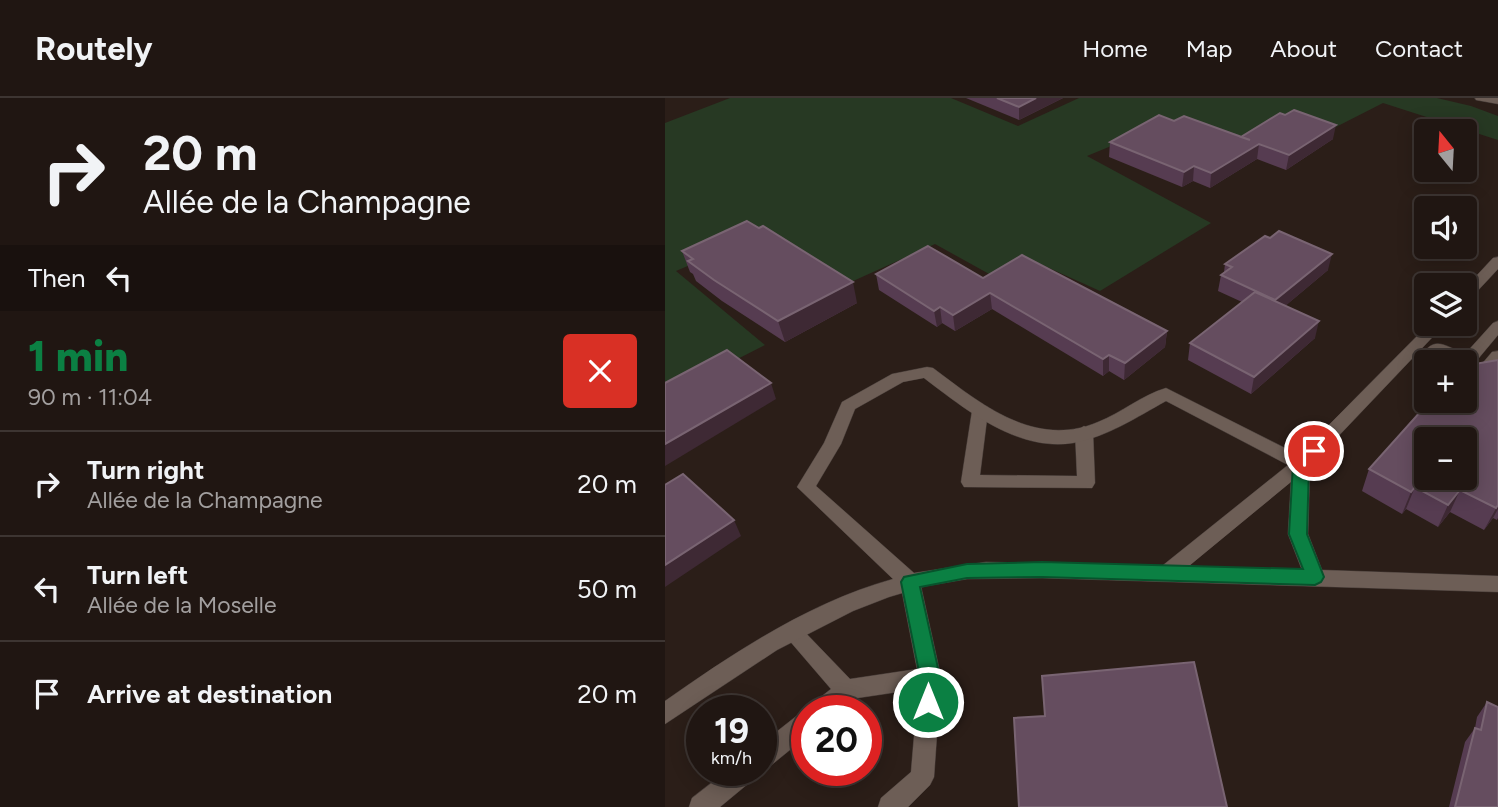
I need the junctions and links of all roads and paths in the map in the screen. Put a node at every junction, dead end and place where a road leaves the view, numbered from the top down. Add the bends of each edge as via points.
1 (1480, 98) edge
2 (1497, 100) edge
3 (1498, 261) edge
4 (1477, 283) edge
5 (1498, 327) edge
6 (1425, 336) edge
7 (1477, 350) edge
8 (1498, 356) edge
9 (1477, 377) edge
10 (980, 411) junction
11 (1084, 432) junction
12 (1301, 464) junction
13 (1167, 573) junction
14 (1315, 577) junction
15 (910, 582) junction
16 (1498, 584) edge
17 (792, 632) junction
18 (930, 677) junction
19 (846, 690) junction
20 (695, 692) junction
21 (840, 695) edge
22 (665, 699) edge
23 (665, 714) edge
24 (791, 735) edge
25 (777, 746) edge
26 (727, 786) edge
27 (701, 807) edge
28 (890, 807) edge

1 - 2 street
3 - 4 street
5 - 7 street
6 - 12 street
8 - 9 street
10 - 11 street via 1033,436 1072,437
10 - 11 street via 970,482 1086,483
10 - 15 street via 927,372 898,378 848,406 806,486
11 - 12 street via 1166,394
12 - 13 street
12 - 14 street via 1298,534
13 - 14 street
13 - 15 street via 967,571
14 - 16 street
15 - 17 street via 850,602
15 - 18 street
17 - 19 street
17 - 20 street
18 - 19 street
18 - 28 street via 922,777
19 - 21 street
20 - 22 street
20 - 23 street
24 - 25 street
26 - 27 street

